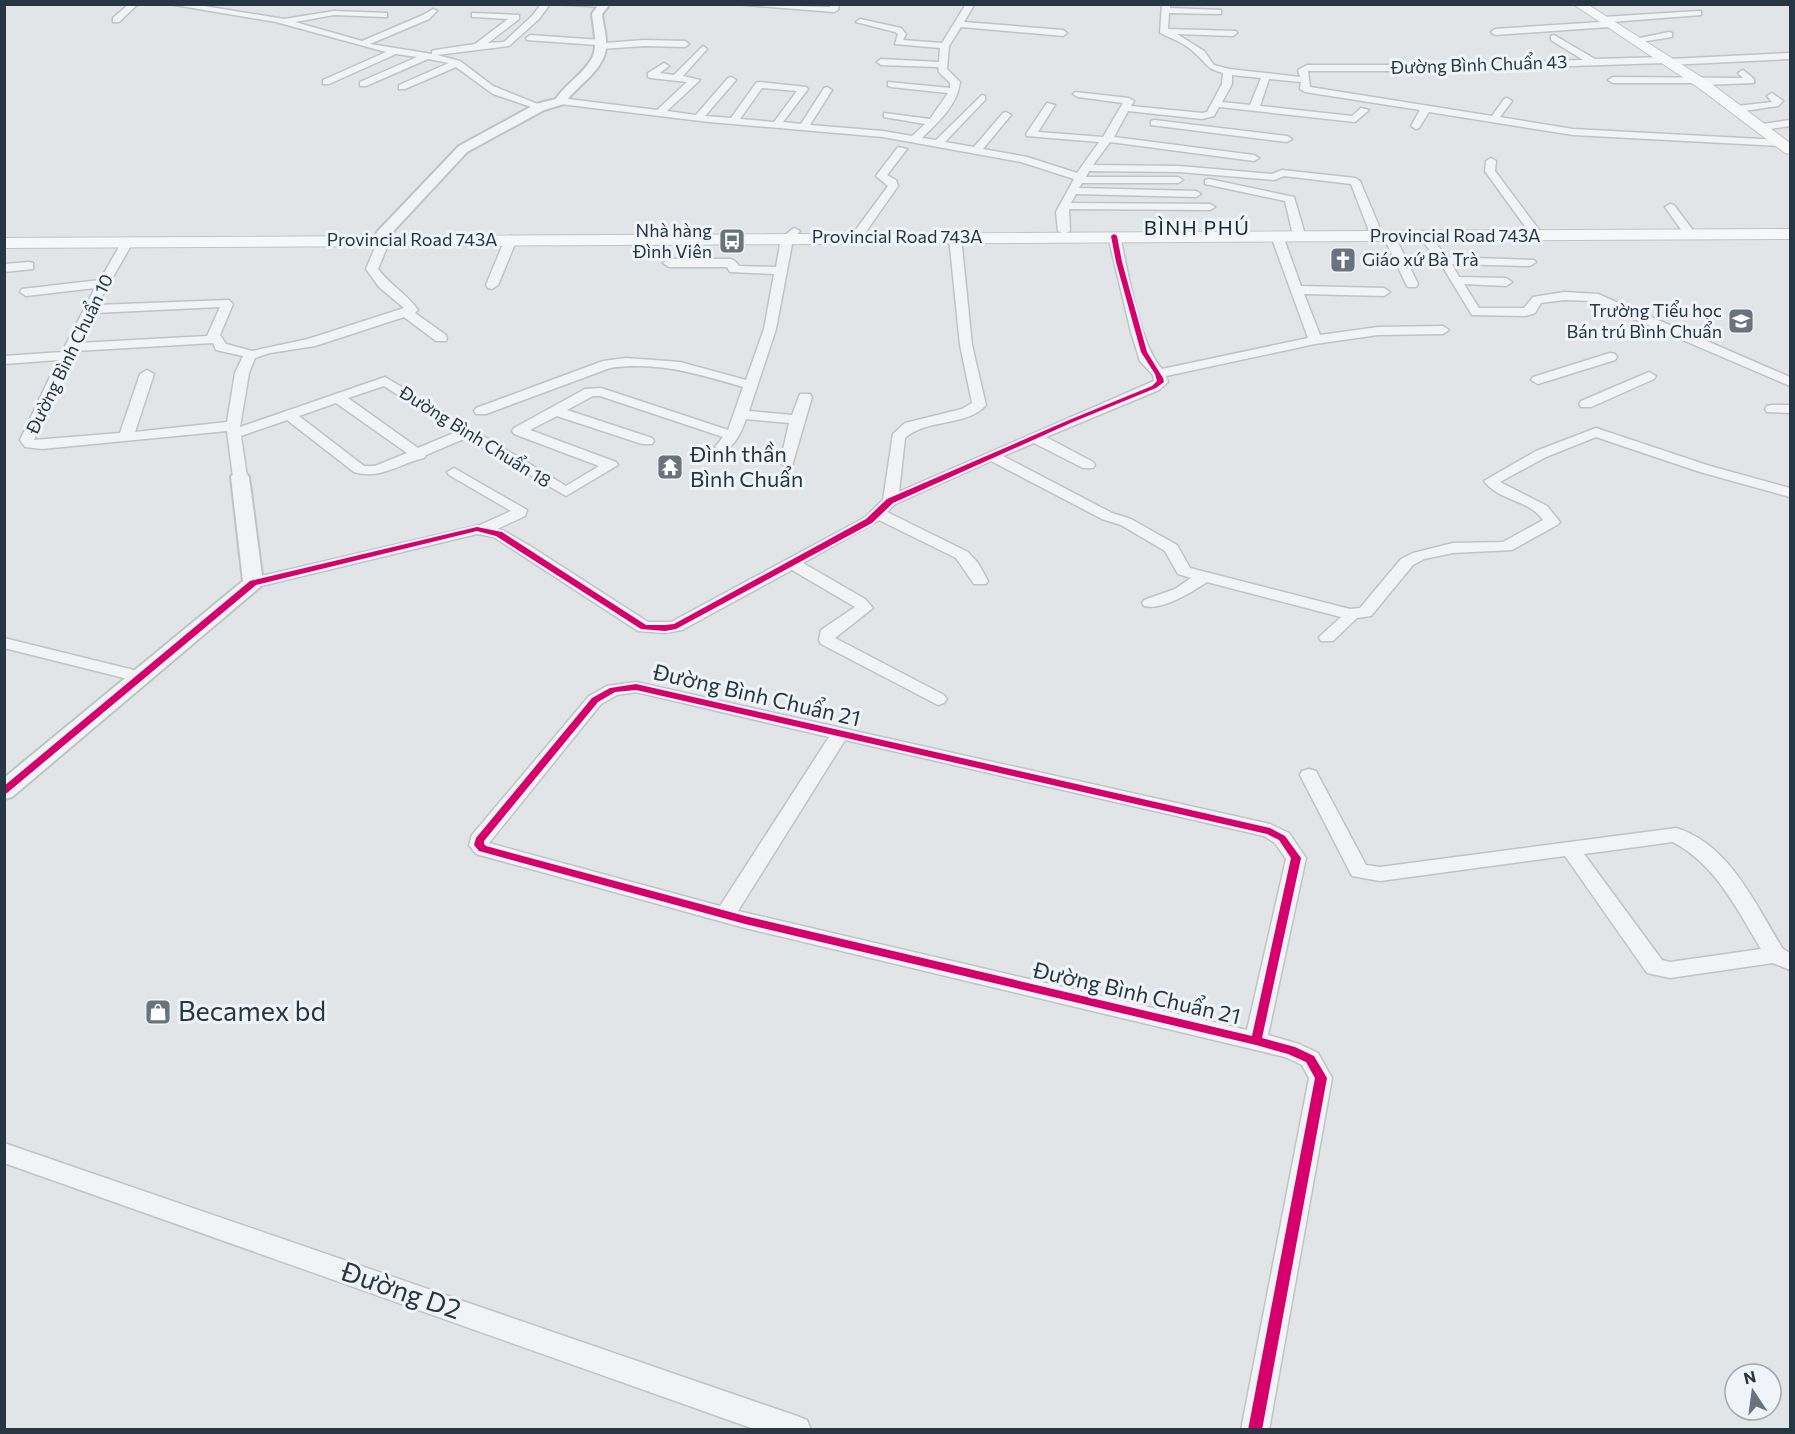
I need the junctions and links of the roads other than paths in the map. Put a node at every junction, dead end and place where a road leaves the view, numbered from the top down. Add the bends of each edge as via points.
1 (134, 4) edge
2 (173, 4) edge
3 (546, 4) edge
4 (556, 4) edge
5 (738, 4) edge
6 (835, 4) edge
7 (970, 4) edge
8 (1578, 4) edge
9 (604, 5) edge
10 (787, 6) edge
11 (286, 10) dead end
12 (433, 11) dead end
13 (1165, 11) edge
14 (1698, 13) dead end
15 (475, 15) dead end
16 (1218, 16) dead end
17 (271, 19) junction
18 (393, 19) dead end
19 (116, 20) dead end
20 (436, 21) dead end
21 (284, 22) junction
22 (860, 22) dead end
23 (1606, 22) junction
24 (958, 24) junction
25 (363, 31) dead end
26 (1163, 31) junction
27 (1495, 32) dead end
28 (1063, 33) dead end
29 (1233, 33) dead end
30 (409, 35) dead end
31 (1670, 35) dead end
32 (343, 38) junction
33 (530, 38) dead end
34 (1554, 38) dead end
35 (400, 40) dead end
36 (1634, 40) junction
37 (362, 44) junction
38 (601, 44) junction
39 (685, 44) dead end
40 (478, 46) junction
41 (945, 46) junction
42 (381, 49) junction
43 (703, 49) dead end
44 (393, 52) junction
45 (422, 56) junction
46 (1791, 56) edge
47 (1667, 61) junction
48 (881, 62) dead end
49 (1218, 62) dead end
50 (1593, 62) junction
51 (457, 63) junction
52 (1235, 63) dead end
53 (943, 65) junction
54 (664, 66) dead end
55 (1289, 66) dead end
56 (1307, 68) junction
57 (1228, 72) junction
58 (1743, 73) dead end
59 (1266, 76) junction
60 (676, 78) junction
61 (731, 80) dead end
62 (1613, 80) dead end
63 (1698, 81) junction
64 (326, 82) dead end
65 (363, 84) dead end
66 (891, 84) dead end
67 (402, 87) dead end
68 (827, 90) dead end
69 (954, 91) junction
70 (1078, 94) dead end
71 (1772, 96) dead end
72 (1302, 97) junction
73 (982, 98) dead end
74 (560, 101) junction
75 (1507, 101) dead end
76 (1217, 104) junction
77 (1050, 105) dead end
78 (540, 107) junction
79 (1125, 108) junction
80 (1254, 108) junction
81 (1426, 108) junction
82 (1364, 110) dead end
83 (1737, 110) junction
84 (659, 113) junction
85 (887, 115) dead end
86 (1006, 115) dead end
87 (699, 117) junction
88 (1495, 118) junction
89 (734, 121) junction
90 (933, 122) junction
91 (1142, 122) dead end
92 (1791, 123) edge
93 (777, 124) junction
94 (1416, 126) dead end
95 (804, 127) junction
96 (1762, 127) junction
97 (915, 139) junction
98 (1287, 139) dead end
99 (1106, 140) junction
100 (939, 143) junction
101 (1786, 146) edge
102 (902, 149) dead end
103 (977, 150) junction
104 (1254, 158) dead end
105 (1491, 161) dead end
106 (1081, 175) junction
107 (1071, 191) junction
108 (1196, 194) dead end
109 (1064, 206) junction
110 (1210, 207) dead end
111 (1670, 207) dead end
112 (1686, 229) junction
113 (1791, 229) edge
114 (1533, 230) junction
115 (861, 231) junction
116 (1064, 231) junction
117 (1298, 231) junction
118 (1355, 233) junction
119 (1382, 234) junction
120 (1791, 234) edge
121 (790, 235) junction
122 (1114, 236) junction
123 (1277, 236) junction
124 (4, 237) edge
125 (384, 237) junction
126 (955, 237) junction
127 (1425, 237) junction
128 (158, 239) junction
129 (511, 239) junction
130 (127, 242) junction
131 (4, 243) edge
132 (1444, 260) junction
133 (1530, 262) dead end
134 (669, 263) dead end
135 (29, 266) dead end
136 (4, 268) edge
137 (780, 271) junction
138 (1456, 280) junction
139 (1506, 282) dead end
140 (103, 283) junction
141 (1412, 284) dead end
142 (492, 285) dead end
143 (1297, 290) junction
144 (26, 292) dead end
145 (1384, 292) dead end
146 (89, 309) junction
147 (407, 313) junction
148 (1443, 330) dead end
149 (441, 338) dead end
150 (218, 339) junction
151 (1315, 340) junction
152 (281, 348) junction
153 (70, 351) junction
154 (253, 355) junction
155 (1610, 357) dead end
156 (4, 360) edge
157 (293, 361) dead end
158 (147, 374) dead end
159 (1159, 374) junction
160 (1648, 376) dead end
161 (1538, 380) dead end
162 (385, 381) joint
163 (1791, 382) edge
164 (750, 385) junction
165 (806, 397) dead end
166 (339, 398) junction
167 (1586, 404) dead end
168 (1791, 409) edge
169 (1772, 410) dead end
170 (481, 411) dead end
171 (556, 411) junction
172 (741, 414) junction
173 (290, 415) junction
174 (797, 420) junction
175 (233, 430) junction
176 (467, 434) junction
177 (126, 437) junction
178 (1034, 437) junction
179 (647, 441) dead end
180 (419, 455) junction
181 (992, 456) junction
182 (787, 463) dead end
183 (1088, 465) dead end
184 (454, 472) dead end
185 (240, 477) joint
186 (1791, 493) edge
187 (890, 501) junction
188 (878, 514) junction
189 (481, 530) junction
190 (790, 562) junction
191 (1203, 577) junction
192 (980, 581) dead end
193 (253, 583) junction
194 (1150, 603) dead end
195 (1350, 614) junction
196 (1327, 638) dead end
197 (4, 643) edge
198 (140, 677) junction
199 (938, 699) dead end
200 (840, 734) junction
201 (1309, 775) dead end
202 (4, 791) edge
203 (1571, 850) junction
204 (725, 914) junction
205 (1783, 959) edge
206 (1256, 1041) junction
207 (4, 1153) edge
208 (797, 1430) edge
209 (1255, 1430) edge

1 - 19 street
2 - 17 street
3 - 40 street via 506,44
4 - 9 street
5 - 10 street
6 - 10 street via 834,10
7 - 24 street
8 - 23 main road
9 - 38 street via 597,14
11 - 17 street
12 - 37 street via 426,18
13 - 16 street
13 - 26 street
14 - 23 street
15 - 40 street via 516,17
17 - 21 street
18 - 21 street via 327,13
20 - 30 street
21 - 32 street
22 - 41 street via 898,30 902,34 898,42
23 - 27 street
23 - 36 main road
24 - 28 street
24 - 41 street
25 - 32 street
26 - 29 street
26 - 57 street via 1184,40 1211,67
31 - 36 street
32 - 37 street
33 - 38 street
34 - 50 street
35 - 42 street
36 - 47 main road
37 - 42 street
38 - 39 street
38 - 74 street via 594,65
40 - 45 street
41 - 53 street
42 - 44 street
43 - 60 street
44 - 45 street
44 - 64 street
45 - 51 street
45 - 65 street
46 - 47 street, Đường Bình Chuẩn 43
47 - 50 street, Đường Bình Chuẩn 43
47 - 63 main road
48 - 53 street
49 - 52 street
50 - 56 street, Đường Bình Chuẩn 43
51 - 67 street
51 - 78 street via 485,85
53 - 69 street via 942,69 955,82
54 - 60 street via 651,75
55 - 56 street, Đường Bình Chuẩn 43
56 - 72 street
57 - 59 street
57 - 76 street
58 - 63 street via 1751,81
59 - 72 street
59 - 80 street
60 - 84 street via 695,80
61 - 87 street
62 - 63 street
63 - 83 main road
66 - 69 street
68 - 95 street
69 - 90 street
70 - 79 street via 1128,100
71 - 83 street via 1778,101 1775,104
72 - 80 street
72 - 81 street
72 - 82 street via 1355,119
73 - 100 street
74 - 78 street
74 - 84 street
75 - 88 street
76 - 79 street via 1211,114 1202,116
76 - 80 street
77 - 99 street via 1031,134
78 - 125 street via 463,148
79 - 99 street via 1125,120
81 - 88 street via 1476,111
81 - 94 street
83 - 96 main road
84 - 87 street
85 - 90 street
86 - 103 street
87 - 89 street
88 - 101 street via 1573,132
89 - 93 street
89 - 93 street via 759,85 803,88
90 - 97 street
91 - 98 street
92 - 96 street
93 - 95 street
95 - 97 street
96 - 101 main road
97 - 100 street
99 - 104 street
99 - 106 street
100 - 103 street
102 - 115 street via 881,176 893,186
103 - 106 street
105 - 114 street via 1490,171
106 - 107 street
106 - 117 street via 1225,184 1290,199
106 - 119 street via 1179,168 1274,177 1280,173 1358,176
107 - 108 street
107 - 109 street
109 - 110 street
109 - 116 street
111 - 112 street
112 - 113 main road, Provincial Road 743A
112 - 114 main road, Provincial Road 743A
114 - 119 main road, Provincial Road 743A
115 - 116 main road, Provincial Road 743A
115 - 121 main road, Provincial Road 743A
116 - 117 main road, Provincial Road 743A
117 - 118 main road, Provincial Road 743A
118 - 119 main road, Provincial Road 743A
118 - 123 main road, Provincial Road 743A
119 - 127 main road, Provincial Road 743A
119 - 141 street
120 - 127 main road, Provincial Road 743A
121 - 125 main road, Provincial Road 743A
121 - 126 main road, Provincial Road 743A
121 - 129 main road, Provincial Road 743A
121 - 137 street
122 - 123 main road, Provincial Road 743A
122 - 126 main road, Provincial Road 743A
122 - 159 street via 1137,332 1147,361
123 - 143 street
124 - 128 main road, Provincial Road 743A
125 - 128 main road, Provincial Road 743A
125 - 129 main road, Provincial Road 743A
125 - 147 street via 372,269 383,284 412,307
126 - 187 street via 966,345 979,405 902,430
127 - 132 street
128 - 130 main road, Provincial Road 743A
129 - 142 street
130 - 131 main road, Provincial Road 743A
130 - 140 street, Đường Bình Chuẩn 10
132 - 133 street
132 - 138 street
134 - 137 street via 731,263 738,270
135 - 136 street
137 - 164 street via 770,329
138 - 139 street
138 - 163 street via 1476,312 1526,312 1537,300 1594,297
140 - 144 street
140 - 146 street, Đường Bình Chuẩn 10
143 - 145 street
143 - 151 street
146 - 150 street via 225,303 213,336
146 - 153 street, Đường Bình Chuẩn 10
147 - 149 street
147 - 152 street
148 - 151 street via 1378,332
150 - 153 street
150 - 154 street via 221,348
151 - 159 street
152 - 154 street
152 - 157 street
153 - 156 street
153 - 177 street, Đường Bình Chuẩn 10 via 27,440 42,446
154 - 175 street via 242,373
155 - 161 street
158 - 177 street
159 - 178 street via 1161,382 1154,387
160 - 167 street
162 - 166 street, Đường Bình Chuẩn 10
162 - 176 street, Đường Bình Chuẩn 18
164 - 170 street via 642,359 629,360 608,364
164 - 172 street
165 - 174 street
166 - 173 street, Đường Bình Chuẩn 10
166 - 180 street
168 - 169 street
171 - 172 street via 590,392 601,392 727,441
171 - 176 street, Đường Bình Chuẩn 18 via 519,432 611,465 566,492
171 - 179 street
172 - 174 street
173 - 175 street, Đường Bình Chuẩn 10
173 - 180 street via 359,469 369,472
174 - 182 street
175 - 177 street, Đường Bình Chuẩn 10
175 - 185 street
176 - 180 street
178 - 181 street
178 - 183 street
181 - 187 street
181 - 191 street via 1107,516 1126,522 1171,548 1184,571
184 - 189 street via 519,510 520,513
185 - 193 street
186 - 195 street via 1596,432 1541,454 1491,481 1499,489 1548,513 1552,522 1506,547 1453,548 1419,556 1407,562 1365,612
187 - 188 street
188 - 190 street
188 - 192 street via 962,555
189 - 190 street via 499,534 650,628 676,626
189 - 193 street
190 - 199 street via 865,608 827,634 827,640
191 - 194 street via 1182,592
191 - 195 street
193 - 198 street
195 - 196 street
197 - 198 street
198 - 202 street
200 - 204 street
200 - 204 street, Đường Bình Chuẩn 21 via 636,687 613,690 581,713 479,840 483,849
200 - 206 street, Đường Bình Chuẩn 21 via 1270,831 1282,838 1296,858
201 - 203 street via 1359,871 1380,874
203 - 205 street via 1676,835 1698,847 1726,874
203 - 205 street via 1655,967 1670,970
204 - 206 street, Đường Bình Chuẩn 21
206 - 209 street, Đường Bình Chuẩn 21 via 1310,1059 1321,1078
207 - 208 street, Đường D2

